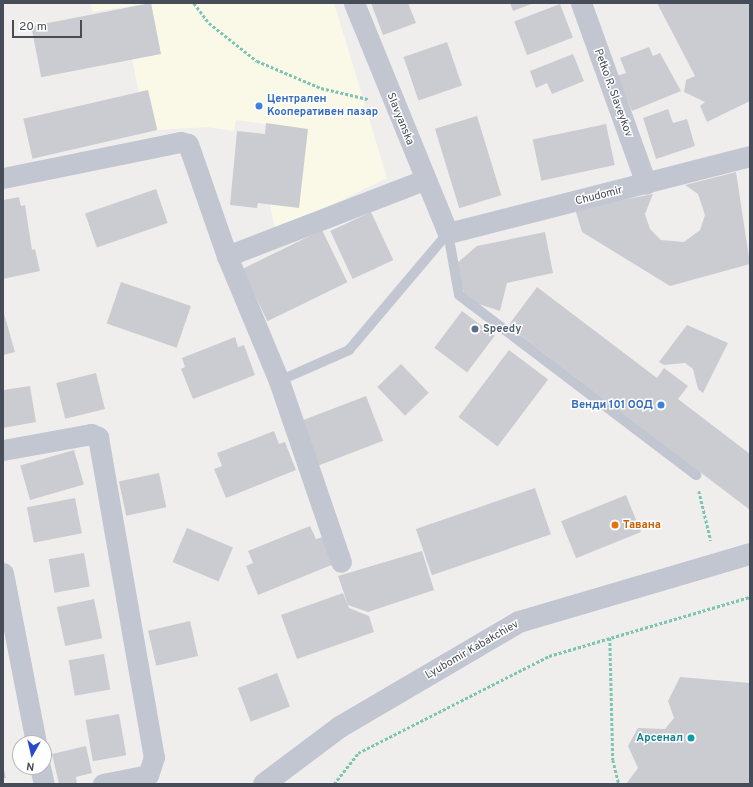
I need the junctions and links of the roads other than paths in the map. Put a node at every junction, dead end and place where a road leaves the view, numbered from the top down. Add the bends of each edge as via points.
1 (354, 3) edge
2 (581, 3) edge
3 (750, 156) edge
4 (3, 178) edge
5 (424, 180) junction
6 (646, 184) junction
7 (448, 233) junction
8 (227, 256) junction
9 (279, 381) junction
10 (3, 450) edge
11 (696, 475) road end
12 (750, 554) edge
13 (341, 562) dead end
14 (3, 573) edge
15 (34, 735) edge
16 (103, 784) edge
17 (264, 784) edge

1 - 5 street, Slavyanska
2 - 6 street, Petko R. Slaveykov
3 - 6 street, Chudomir
4 - 8 street via 180,142 188,144
5 - 7 street, Slavyanska
5 - 8 street
6 - 7 street, Chudomir
7 - 9 lane via 349,350
7 - 11 lane via 459,296
8 - 9 street
9 - 13 street
10 - 16 street via 91,434 98,437 154,757 148,774
12 - 17 street, Lyubomir Kabakchiev via 519,622 340,727
14 - 15 street

